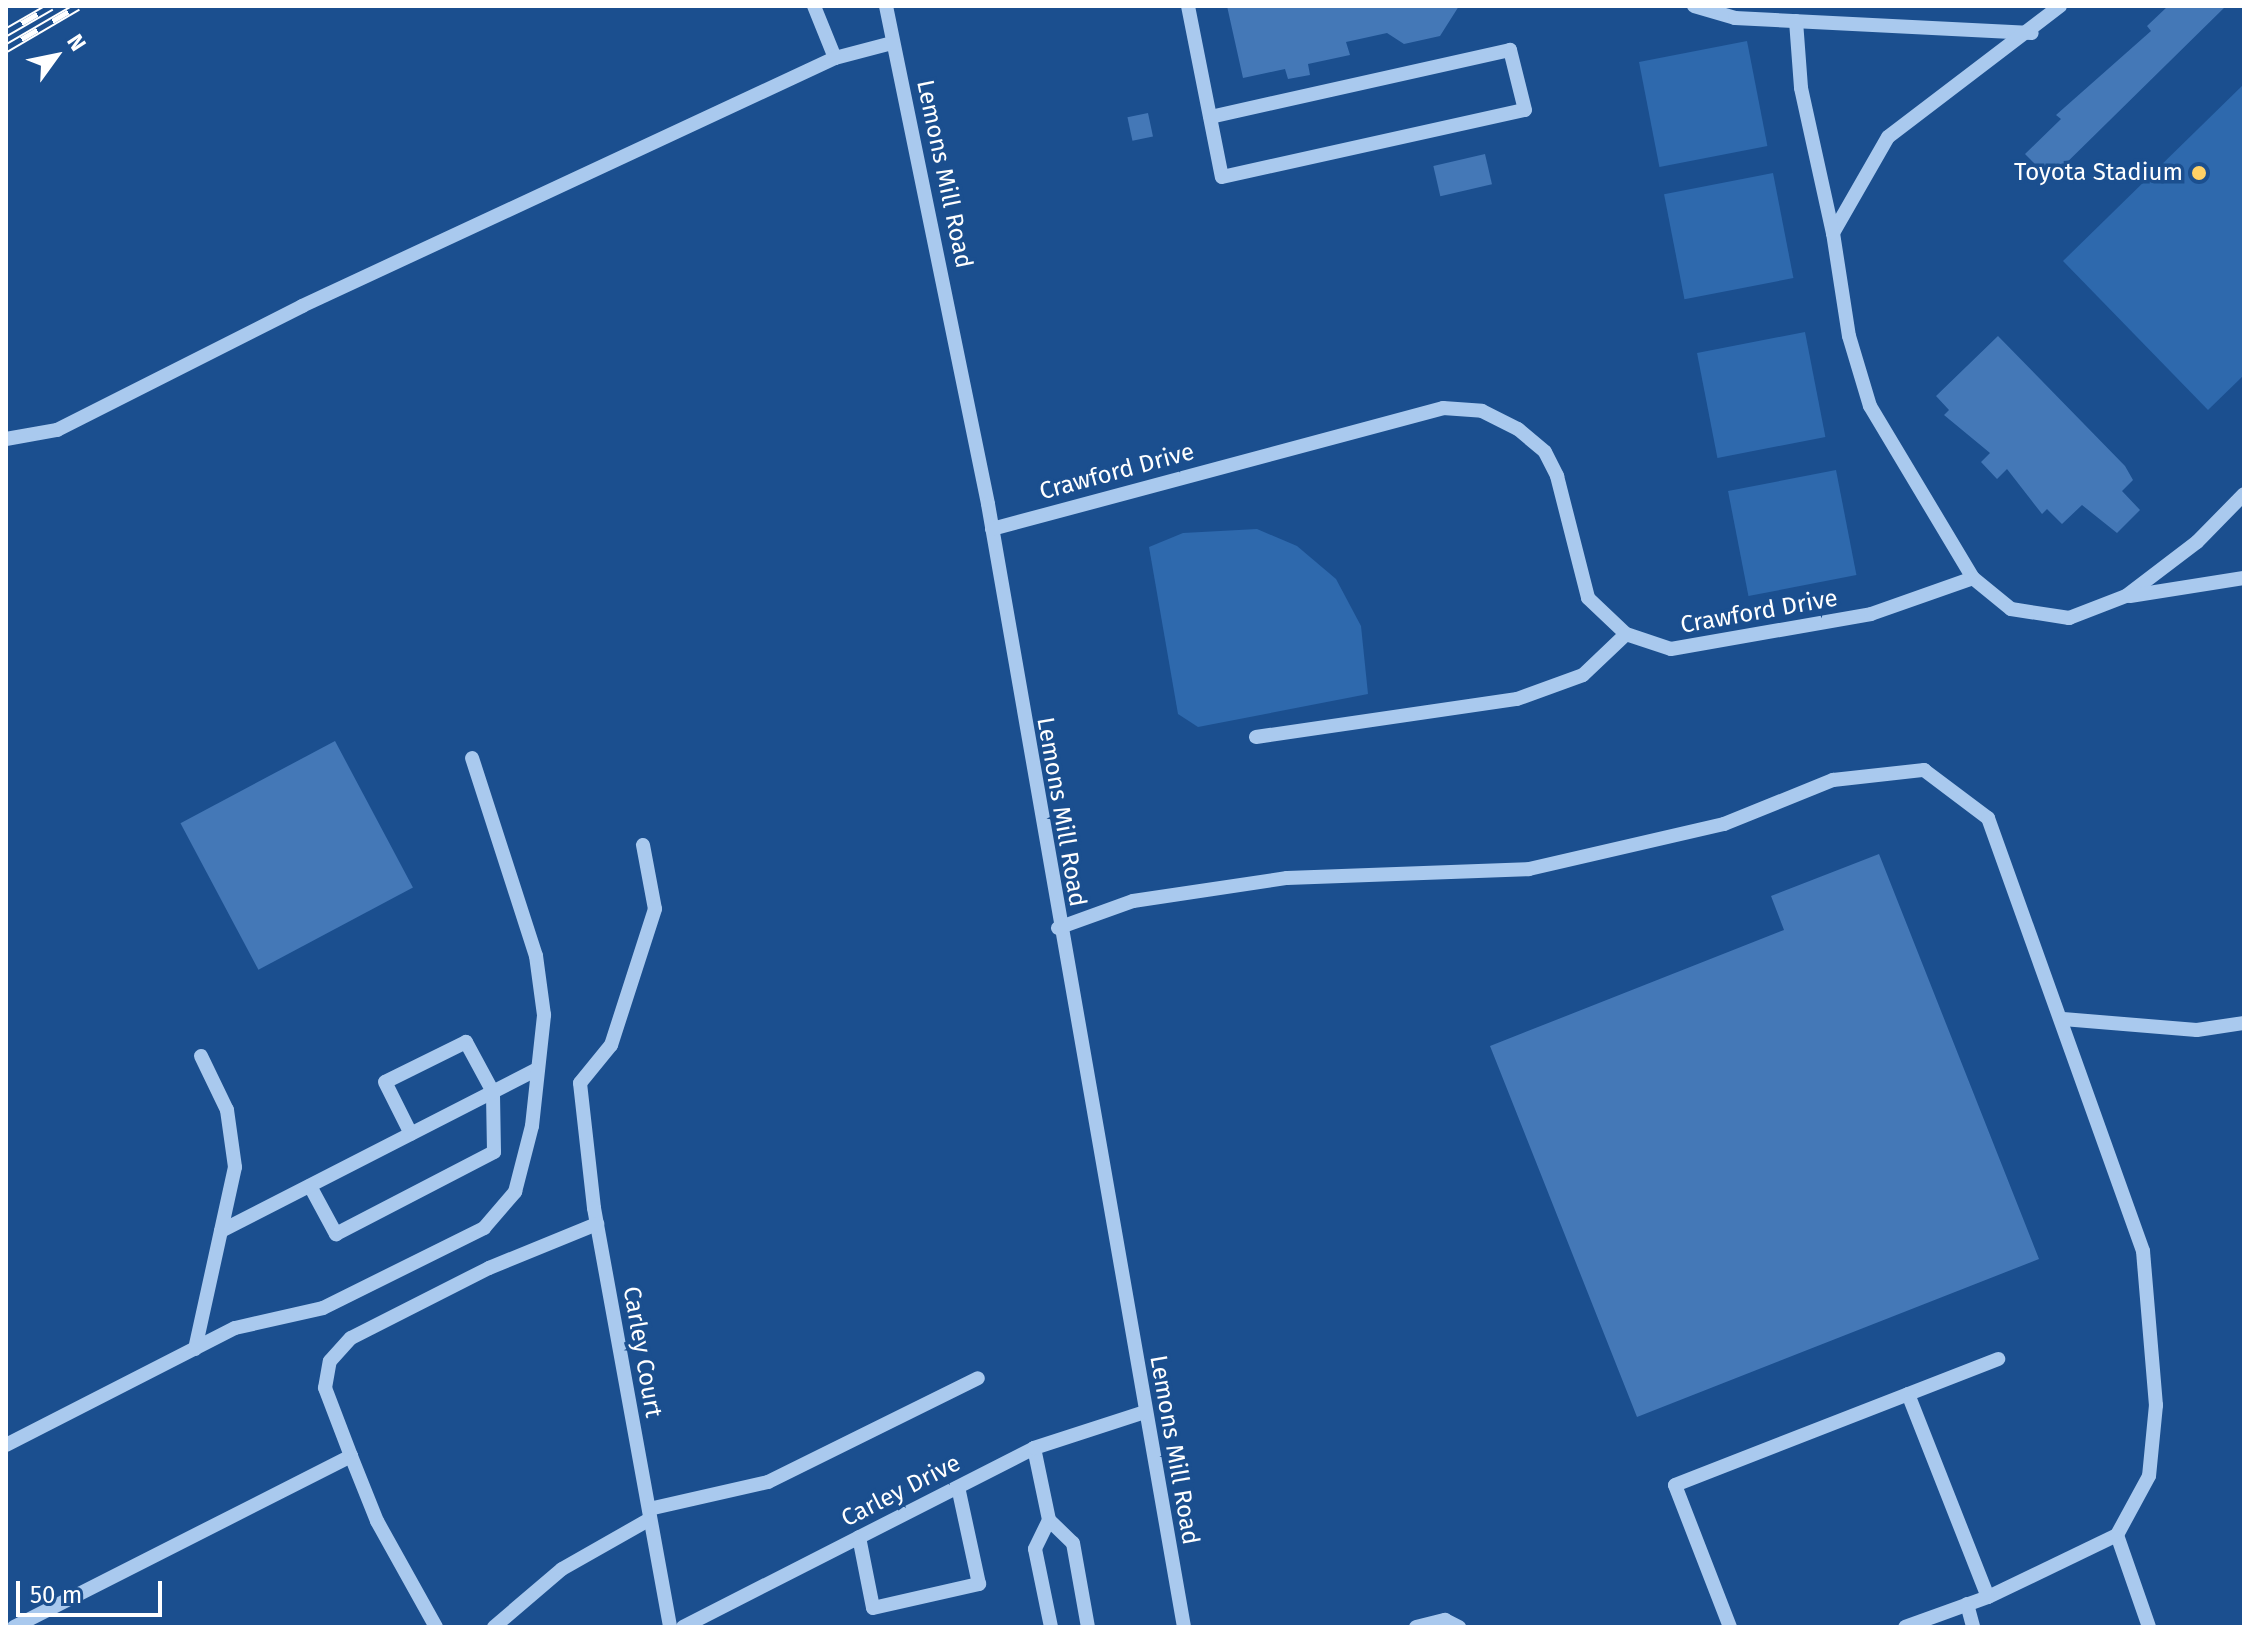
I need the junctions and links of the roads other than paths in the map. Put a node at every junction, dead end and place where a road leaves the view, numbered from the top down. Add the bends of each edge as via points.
1 (814, 6) edge
2 (886, 6) edge
3 (1188, 6) edge
4 (1694, 6) edge
5 (2060, 6) edge
6 (1796, 21) junction
7 (2032, 33) junction
8 (892, 43) junction
9 (835, 58) junction
10 (1210, 117) junction
11 (1833, 233) junction
12 (6, 439) edge
13 (2244, 494) edge
14 (992, 529) junction
15 (1973, 578) junction
16 (2244, 578) edge
17 (2126, 596) junction
18 (1626, 634) junction
19 (1256, 737) dead end
20 (472, 758) dead end
21 (643, 845) dead end
22 (1058, 928) junction
23 (2063, 1019) junction
24 (2244, 1023) edge
25 (201, 1056) dead end
26 (538, 1069) junction
27 (493, 1092) junction
28 (411, 1134) junction
29 (310, 1186) junction
30 (597, 1224) junction
31 (221, 1231) junction
32 (195, 1349) junction
33 (1998, 1359) dead end
34 (978, 1378) dead end
35 (1908, 1394) junction
36 (1145, 1412) junction
37 (6, 1445) edge
38 (1034, 1448) junction
39 (351, 1456) junction
40 (958, 1487) junction
41 (649, 1514) junction
42 (1049, 1520) junction
43 (2117, 1535) junction
44 (859, 1537) junction
45 (1988, 1597) junction
46 (1967, 1604) junction
47 (14, 1627) edge
48 (436, 1627) edge
49 (494, 1627) edge
50 (670, 1627) edge
51 (683, 1627) edge
52 (1051, 1627) edge
53 (1088, 1627) edge
54 (1184, 1627) edge
55 (1416, 1627) edge
56 (1459, 1627) edge
57 (1730, 1627) edge
58 (1905, 1627) edge
59 (1973, 1627) edge
60 (2149, 1627) edge

1 - 9 street
2 - 8 street, Lemons Mill Road
3 - 10 street
4 - 6 street via 1735,18
5 - 7 street
6 - 7 street
6 - 11 street via 1801,88
7 - 11 street via 1888,137
8 - 9 street
8 - 14 street, Lemons Mill Road via 922,163
9 - 12 street via 302,306 57,430
10 - 10 street via 1222,177 1525,110 1510,50
11 - 15 street via 1849,336 1870,406
13 - 17 street via 2197,542
14 - 18 street, Crawford Drive via 1385,420 1443,408 1482,411 1518,429 1545,452 1557,476 1588,598
14 - 22 street, Lemons Mill Road
15 - 17 street via 2011,609 2069,618
15 - 18 street, Crawford Drive via 1871,614 1736,641 1671,649
16 - 17 street
18 - 19 street via 1583,675 1517,699
20 - 26 street via 536,956 544,1015
21 - 30 street, Carley Court via 655,909 611,1045 580,1083
22 - 23 street via 1133,901 1287,878 1529,869 1724,824 1833,780 1924,770 1988,818
22 - 36 street, Lemons Mill Road
23 - 24 street via 2197,1030
23 - 43 street via 2143,1251 2156,1405 2149,1476
25 - 31 street via 227,1110 235,1167
26 - 27 street
26 - 32 street via 515,1192 484,1228 323,1308 235,1328
27 - 28 street
27 - 28 street via 466,1042 385,1082
27 - 29 street via 494,1152 336,1234
28 - 29 street
29 - 31 street
30 - 39 street via 489,1268 351,1338 330,1361 325,1388
30 - 41 street, Carley Court
31 - 32 street
32 - 37 street
33 - 35 street
34 - 41 street via 768,1482
35 - 45 street
35 - 57 street via 1675,1485
36 - 38 street, Carley Drive
36 - 54 street, Lemons Mill Road
38 - 40 street, Carley Drive
38 - 42 street
39 - 47 street
39 - 48 street via 377,1521
40 - 44 street, Carley Drive
40 - 44 street via 979,1584 873,1608
41 - 49 street via 562,1569
41 - 50 street, Carley Court
42 - 52 street via 1035,1549
42 - 53 street via 1073,1543
43 - 45 street
43 - 60 street
44 - 51 street, Carley Drive
45 - 46 street
46 - 58 street
46 - 59 street
55 - 56 street via 1445,1620

